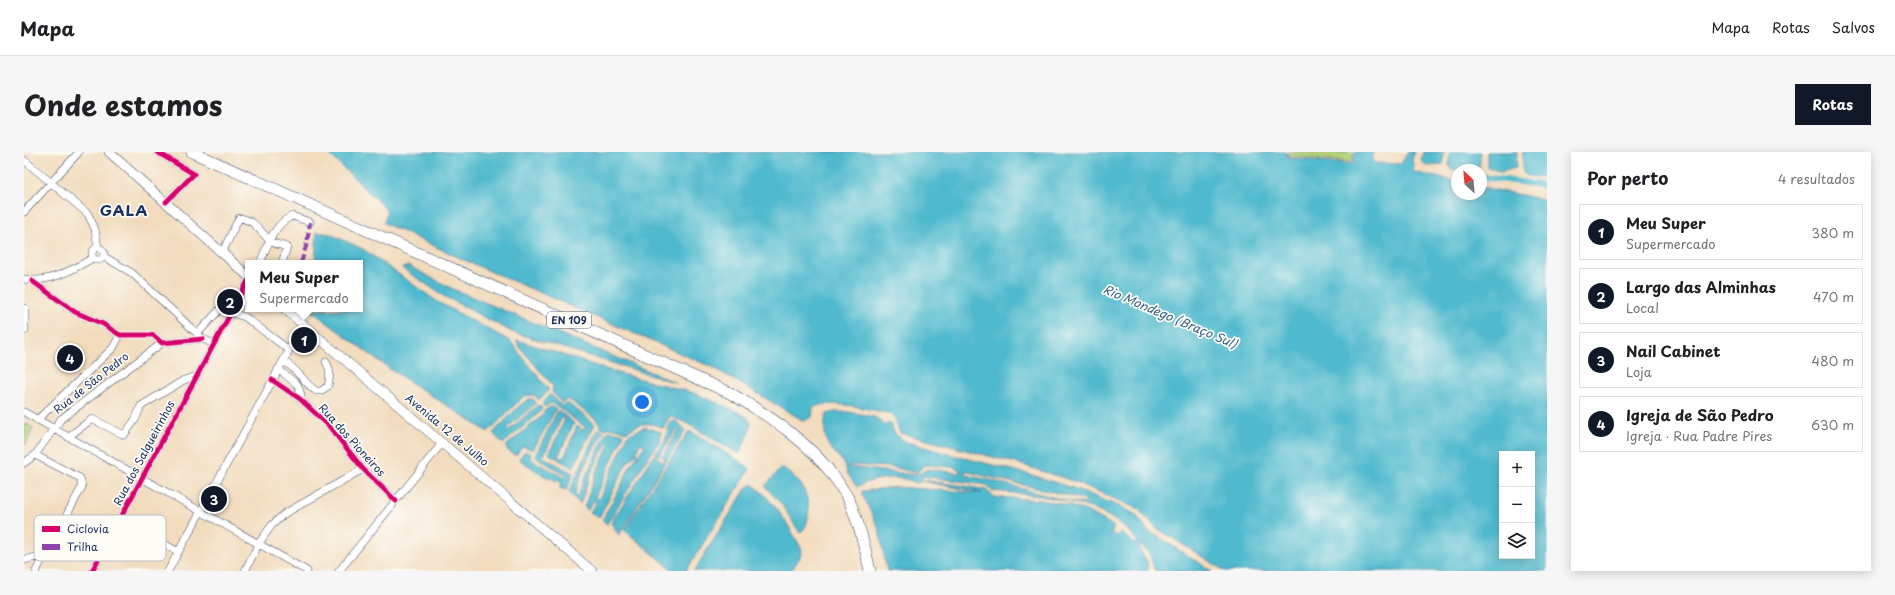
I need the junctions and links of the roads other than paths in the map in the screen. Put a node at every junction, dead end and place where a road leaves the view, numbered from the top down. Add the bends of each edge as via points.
1 (79, 152) edge
2 (109, 152) edge
3 (157, 152) edge
4 (192, 152) edge
5 (24, 160) edge
6 (52, 183) junction
7 (166, 202) junction
8 (24, 212) edge
9 (310, 222) dead end
10 (269, 241) junction
11 (98, 248) junction
12 (222, 253) junction
13 (103, 256) junction
14 (94, 258) junction
15 (261, 260) edge
16 (283, 260) edge
17 (245, 273) edge
18 (24, 279) edge
19 (32, 281) junction
20 (245, 287) edge
21 (238, 300) junction
22 (24, 309) edge
23 (288, 312) edge
24 (231, 313) junction
25 (303, 325) junction
26 (24, 330) edge
27 (120, 335) junction
28 (201, 336) junction
29 (162, 343) junction
30 (214, 344) junction
31 (289, 350) junction
32 (283, 360) junction
33 (326, 362) dead end
34 (278, 369) junction
35 (197, 376) junction
36 (272, 380) junction
37 (299, 398) junction
38 (24, 412) edge
39 (37, 420) junction
40 (52, 428) junction
41 (68, 437) junction
42 (444, 442) junction
43 (34, 455) junction
44 (24, 463) edge
45 (363, 469) junction
46 (141, 478) junction
47 (396, 501) junction
48 (200, 511) junction
49 (67, 515) edge
50 (122, 515) edge
51 (259, 543) junction
52 (166, 545) edge
53 (178, 552) junction
54 (34, 558) edge
55 (24, 560) edge
56 (42, 561) edge
57 (97, 561) edge
58 (586, 569) edge
59 (36, 571) edge
60 (92, 571) edge
61 (168, 571) edge
62 (245, 571) edge
63 (307, 571) edge
64 (339, 571) edge
65 (870, 571) edge

1 - 6 street
2 - 7 main road
3 - 7 street via 194,174
4 - 65 main road, EN 109 via 730,393 773,418 804,443 828,468 849,499 862,534
5 - 6 street
6 - 8 street
6 - 11 street via 88,214 95,229
7 - 12 main road
9 - 10 street via 292,216 285,219 277,226
10 - 12 street via 249,220 239,218
10 - 15 street
10 - 16 street via 287,247
11 - 13 street via 103,252
11 - 14 street via 93,251
12 - 17 main road
13 - 14 street via 99,260
13 - 28 street via 132,273
14 - 19 street via 54,276
18 - 19 street
19 - 27 street via 75,312 103,324
20 - 21 street, Rua dos Salgueirinhos
21 - 24 street, Rua dos Salgueirinhos
21 - 28 street via 222,308
22 - 26 main road
23 - 25 main road, Avenida 12 de Julho
24 - 30 street, Rua dos Salgueirinhos
24 - 31 street via 245,317
25 - 31 street
25 - 42 main road, Avenida 12 de Julho
27 - 29 street via 153,335
27 - 39 street via 113,348
28 - 29 street
28 - 30 street
29 - 40 street, Rua de São Pedro
30 - 35 street, Rua dos Salgueirinhos
31 - 32 street
32 - 33 street via 293,366 316,391 328,386 330,368
32 - 34 street
34 - 36 street
34 - 37 street via 300,388
35 - 41 street via 184,380 141,406 124,435 92,419
35 - 46 street, Rua dos Salgueirinhos
36 - 37 street, Rua dos Pioneiros
36 - 48 street
37 - 45 street, Rua dos Pioneiros via 328,425
38 - 39 street
39 - 40 street
40 - 41 street
40 - 43 street, Rua de São Pedro
41 - 46 street
42 - 47 street
42 - 58 main road, Avenida 12 de Julho
43 - 44 street, Rua de São Pedro
43 - 49 street via 80,478 82,487
45 - 47 street, Rua dos Pioneiros
45 - 51 street via 284,514 272,524
46 - 48 street
46 - 50 street, Rua dos Salgueirinhos
47 - 64 street
48 - 51 street
48 - 53 street
51 - 62 street
51 - 63 street
52 - 53 street
53 - 61 street
54 - 55 street
56 - 59 street
57 - 60 street, Rua dos Salgueirinhos

